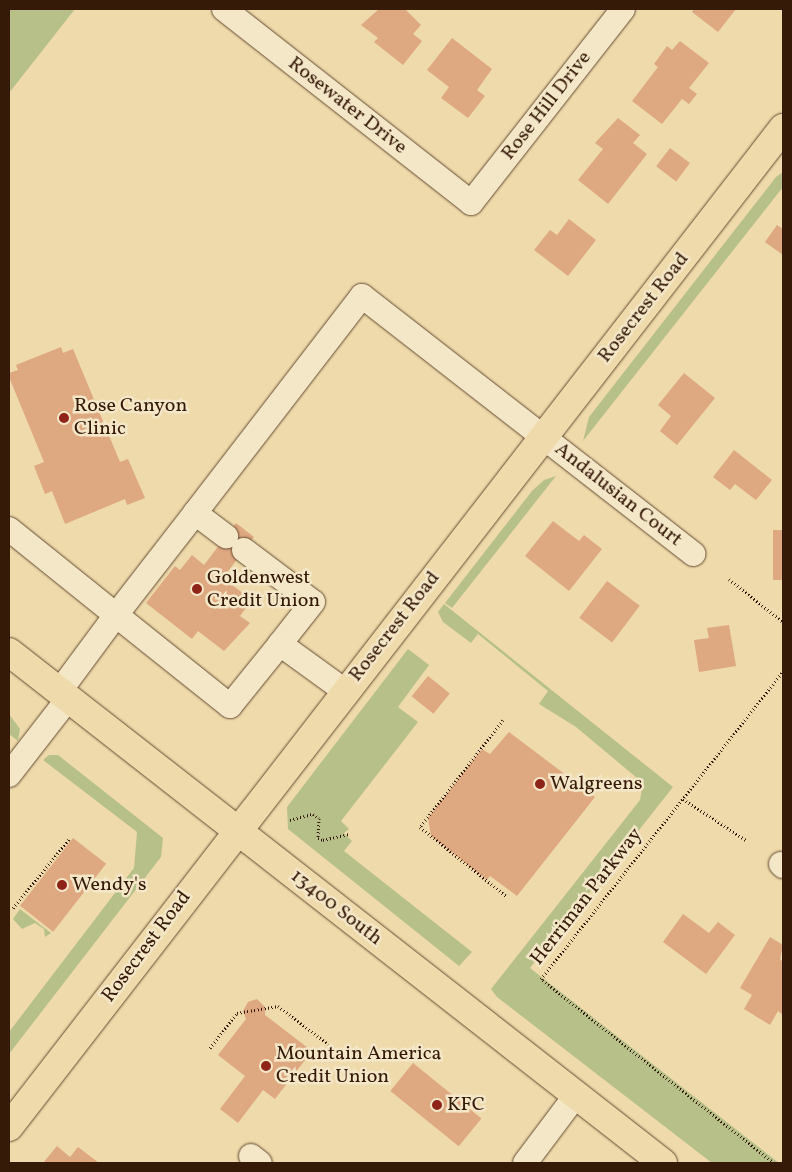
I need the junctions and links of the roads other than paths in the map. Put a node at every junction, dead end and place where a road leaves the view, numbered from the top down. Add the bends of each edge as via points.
1 (224, 9) edge
2 (623, 9) edge
3 (782, 132) edge
4 (471, 202) joint
5 (544, 437) junction
6 (195, 513) junction
7 (9, 529) edge
8 (693, 554) dead end
9 (116, 615) junction
10 (280, 644) junction
11 (9, 652) edge
12 (345, 692) junction
13 (63, 695) junction
14 (9, 775) edge
15 (237, 831) junction
16 (576, 1095) junction
17 (12, 1118) edge
18 (609, 1121) junction
19 (525, 1163) edge
20 (644, 1163) edge
21 (663, 1163) edge

1 - 4 street, Rosewater Drive
2 - 4 street, Rose Hill Drive
3 - 5 main road, Rosecrest Road
5 - 6 street, Andalusian Court via 362,296
5 - 8 street, Andalusian Court
5 - 12 main road, Rosecrest Road
6 - 9 street
6 - 10 street via 313,602
7 - 9 street
9 - 10 street via 230,706
9 - 13 street
10 - 12 street
11 - 13 main road, 13400 South
12 - 15 main road, Rosecrest Road
13 - 14 street
13 - 15 main road, 13400 South
15 - 16 main road, 13400 South
15 - 17 main road, Rosecrest Road
16 - 18 main road, 13400 South
16 - 19 street
18 - 20 main road
18 - 21 main road, 13400 South

